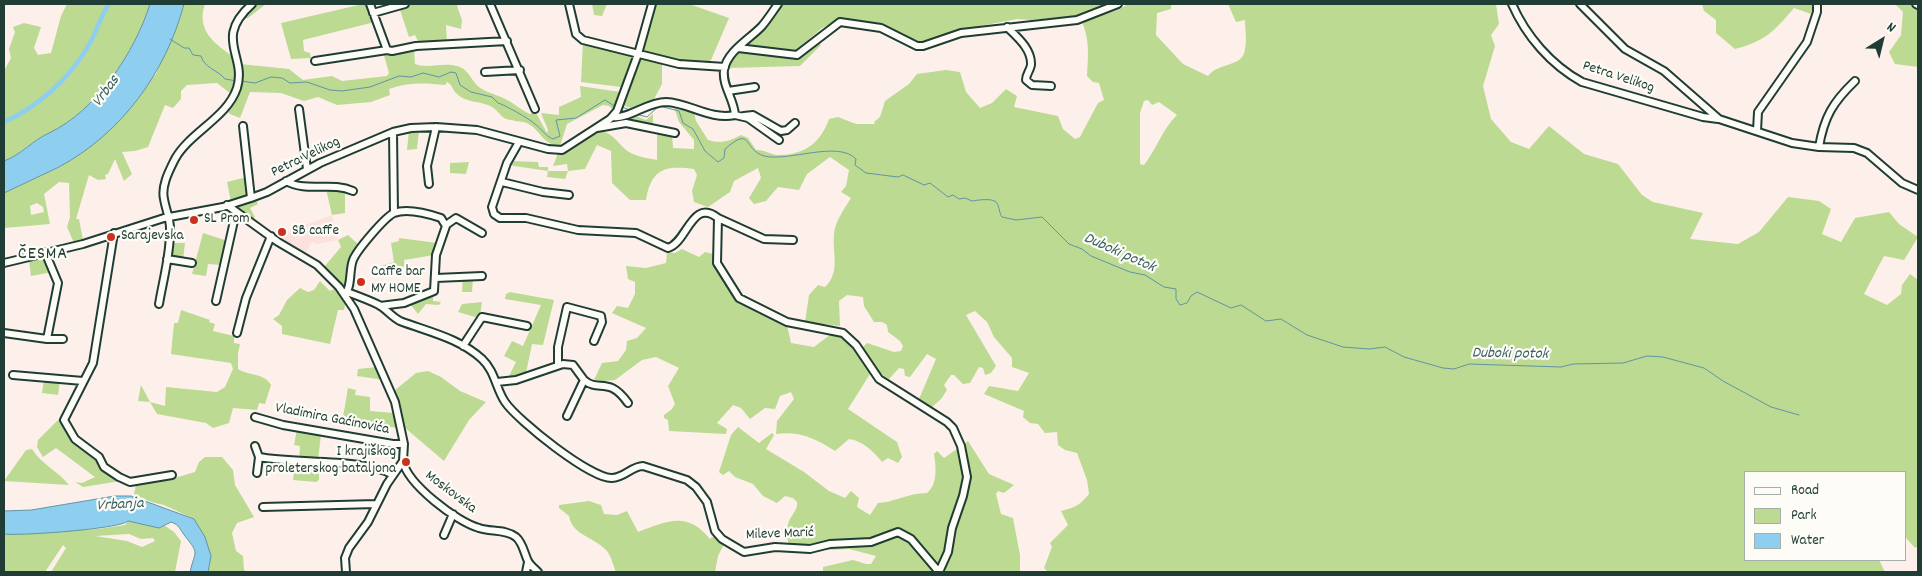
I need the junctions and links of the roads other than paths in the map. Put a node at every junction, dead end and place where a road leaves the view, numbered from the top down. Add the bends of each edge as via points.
1 (252, 4) edge
2 (370, 4) edge
3 (405, 4) edge
4 (490, 4) edge
5 (569, 4) edge
6 (652, 4) edge
7 (778, 4) edge
8 (1118, 4) edge
9 (1512, 4) edge
10 (1580, 4) edge
11 (1817, 4) edge
12 (373, 13) junction
13 (1007, 27) junction
14 (507, 41) junction
15 (738, 48) junction
16 (387, 50) junction
17 (638, 54) junction
18 (315, 61) dead end
19 (725, 67) junction
20 (520, 70) junction
21 (485, 72) dead end
22 (1856, 81) dead end
23 (1051, 86) dead end
24 (754, 87) dead end
25 (728, 91) junction
26 (536, 108) dead end
27 (299, 109) dead end
28 (734, 115) junction
29 (613, 116) junction
30 (744, 116) junction
31 (1719, 119) junction
32 (795, 123) dead end
33 (243, 126) dead end
34 (436, 127) junction
35 (596, 128) junction
36 (1757, 131) junction
37 (394, 132) junction
38 (675, 133) dead end
39 (779, 140) dead end
40 (519, 142) junction
41 (1819, 147) junction
42 (307, 169) junction
43 (286, 181) junction
44 (502, 182) junction
45 (429, 184) dead end
46 (1918, 190) edge
47 (353, 191) dead end
48 (569, 195) dead end
49 (251, 198) junction
50 (228, 205) junction
51 (236, 212) junction
52 (394, 213) junction
53 (169, 217) junction
54 (718, 218) junction
55 (446, 225) junction
56 (114, 233) junction
57 (482, 233) dead end
58 (271, 236) junction
59 (793, 240) dead end
60 (45, 252) junction
61 (167, 258) junction
62 (4, 263) edge
63 (192, 264) dead end
64 (482, 276) dead end
65 (436, 278) junction
66 (346, 293) junction
67 (216, 302) dead end
68 (159, 304) dead end
69 (380, 306) junction
70 (527, 326) dead end
71 (4, 333) edge
72 (237, 333) dead end
73 (47, 339) junction
74 (63, 339) dead end
75 (594, 341) dead end
76 (463, 346) junction
77 (558, 366) junction
78 (13, 375) dead end
79 (584, 380) junction
80 (83, 381) junction
81 (497, 382) junction
82 (628, 403) dead end
83 (567, 416) dead end
84 (255, 417) dead end
85 (404, 444) junction
86 (255, 446) dead end
87 (259, 457) junction
88 (403, 461) junction
89 (405, 470) junction
90 (257, 473) dead end
91 (395, 473) junction
92 (172, 475) dead end
93 (376, 504) junction
94 (263, 507) dead end
95 (453, 514) junction
96 (444, 535) dead end
97 (528, 562) junction
98 (346, 572) edge
99 (526, 572) edge
100 (538, 572) edge
101 (939, 572) edge

1 - 53 street via 238,19 233,32 238,81 229,100 175,160 163,190
2 - 12 street
3 - 12 street
4 - 14 street
5 - 17 street via 576,34 580,38
6 - 17 street, Petra Velikog
7 - 15 street via 764,24
8 - 13 street via 1077,20
9 - 31 street, Petra Velikog via 1525,28 1554,64 1582,82
10 - 31 street, Petra Velikog via 1625,49 1664,71
11 - 36 street via 1807,42 1758,112
12 - 16 street
13 - 15 street via 961,33 917,46 881,28 840,22 797,55
13 - 23 street via 1030,55 1026,80 1032,85
14 - 16 street
14 - 20 street
15 - 19 street
16 - 18 street
17 - 19 street via 679,64
17 - 29 street, Petra Velikog
19 - 25 street
20 - 21 street
20 - 26 street
22 - 41 street via 1832,104
24 - 25 street
25 - 28 street
27 - 42 street
28 - 29 street, Petra Velikog via 716,116 665,102
28 - 30 street, Petra Velikog
29 - 35 street, Petra Velikog
30 - 32 street, Petra Velikog via 752,115 781,131
30 - 39 street
31 - 36 street, Petra Velikog
33 - 49 street
34 - 37 street, Petra Velikog
34 - 40 street, Petra Velikog via 485,131
34 - 45 street via 427,166
35 - 38 street via 628,123
35 - 40 street, Petra Velikog via 562,150
36 - 41 street, Petra Velikog via 1792,143
37 - 42 street, Petra Velikog
37 - 52 street
40 - 44 street via 507,162
41 - 46 street, Petra Velikog via 1854,148 1867,153 1902,183
42 - 43 street, Petra Velikog
43 - 47 street via 308,188
43 - 49 street, Petra Velikog
44 - 48 street
44 - 54 street via 492,207 500,218 526,218 578,230 636,233 668,248 678,242 691,222 700,215 712,214
49 - 50 street, Petra Velikog
50 - 51 street
50 - 53 street, Petra Velikog
51 - 58 street
51 - 67 street
52 - 55 street via 428,214 441,218
52 - 66 street via 353,260
53 - 56 street, Petra Velikog
53 - 61 street
54 - 59 street via 764,238
54 - 101 street via 717,263 740,298 787,322 843,333 856,345 879,379 953,428 961,446 967,477 948,552
55 - 57 street via 456,218
55 - 65 street via 436,255
56 - 60 street, Petra Velikog
56 - 80 street via 98,341 93,362
58 - 66 street via 320,267
58 - 72 street via 246,298
60 - 62 street, Petra Velikog
60 - 73 street via 58,283
61 - 63 street
61 - 68 street
64 - 65 street
65 - 69 street via 435,289 430,294 404,303
66 - 69 street, Mileve Marić
66 - 85 street via 389,385
69 - 76 street, Mileve Marić via 395,318
70 - 76 street via 482,317
71 - 73 street
73 - 74 street
75 - 77 street via 602,322 601,316 567,307 559,342
76 - 81 street, Mileve Marić via 487,364
77 - 79 street via 573,366
77 - 81 street via 516,380
78 - 80 street
79 - 82 street via 589,384 612,387
79 - 83 street
80 - 92 street via 65,417 75,439 99,457 106,470 130,482
81 - 101 street, Mileve Marić via 505,402 520,418 569,457 600,474 616,478 643,466 692,483 707,502 715,531 744,552 775,547 810,549 830,544 871,542 898,532 911,539
84 - 85 street, Vladimira Gaćinovića via 283,425
85 - 88 street
86 - 87 street
87 - 90 street
87 - 91 street via 371,466
88 - 89 street, Moskovska
88 - 91 street
89 - 91 street, Moskovska
89 - 95 street, Moskovska via 418,487
91 - 93 street
93 - 94 street
93 - 98 street via 368,522 348,548
95 - 96 street
95 - 97 street, Moskovska via 477,528 514,536
97 - 99 street
97 - 100 street, Moskovska

